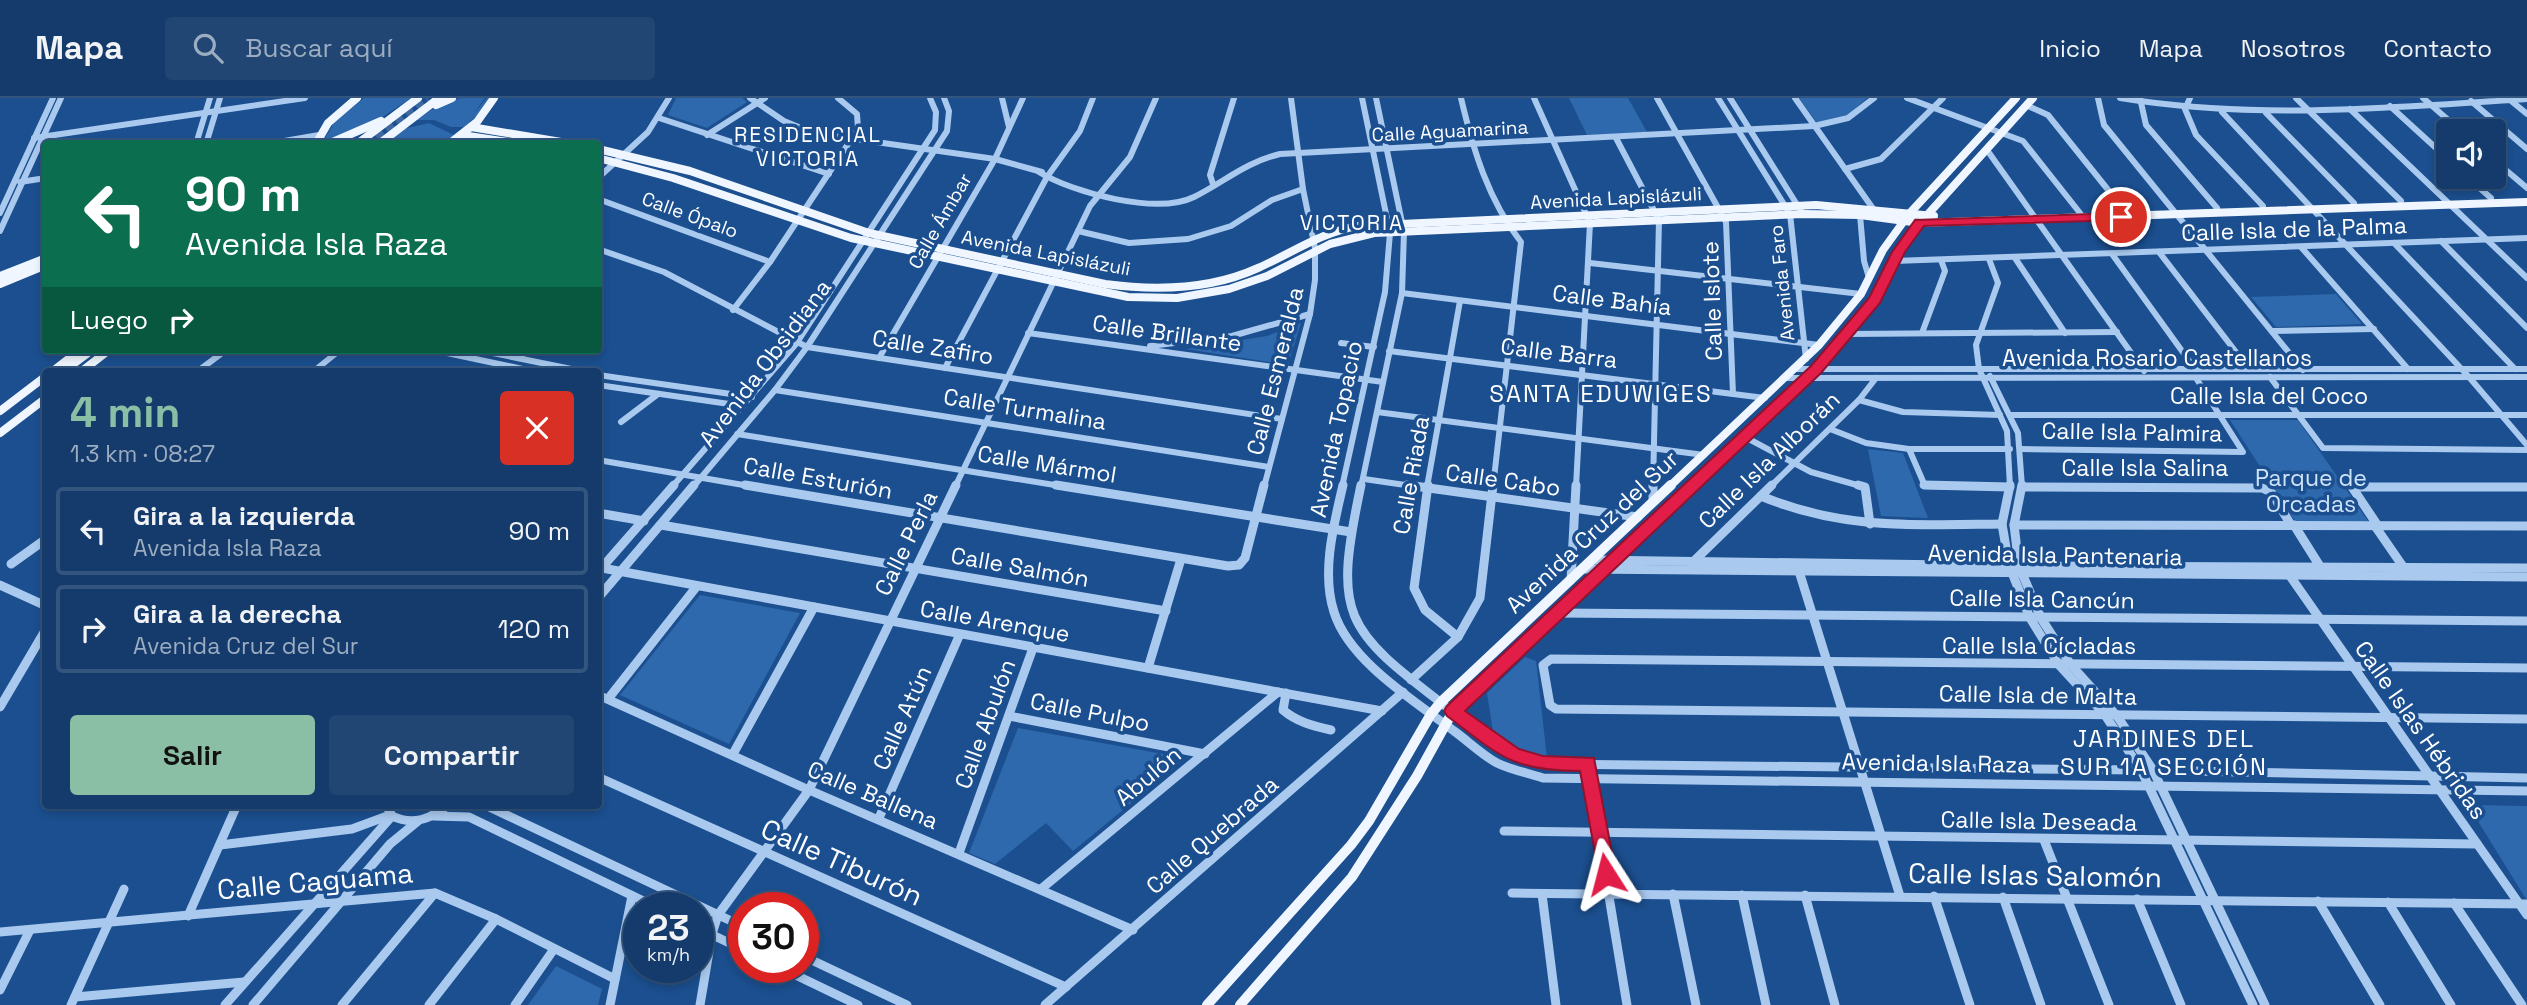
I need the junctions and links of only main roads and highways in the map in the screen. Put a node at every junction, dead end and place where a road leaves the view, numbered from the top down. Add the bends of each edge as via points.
1 (357, 98) edge
2 (418, 98) edge
3 (439, 98) edge
4 (452, 98) edge
5 (495, 98) edge
6 (2016, 98) edge
7 (2033, 98) edge
8 (422, 110) junction
9 (394, 115) junction
10 (471, 132) junction
11 (317, 140) edge
12 (337, 140) edge
13 (362, 140) edge
14 (384, 140) edge
15 (456, 140) edge
16 (505, 140) edge
17 (539, 140) edge
18 (602, 150) edge
19 (602, 159) edge
20 (2527, 197) edge
21 (2448, 202) junction
22 (2527, 202) edge
23 (2311, 207) junction
24 (2174, 212) junction
25 (1721, 213) junction
26 (1907, 218) junction
27 (2035, 218) junction
28 (1588, 219) junction
29 (1923, 219) junction
30 (1403, 228) junction
31 (1389, 229) junction
32 (42, 263) edge
33 (2, 277) edge
34 (1054, 278) junction
35 (75, 354) edge
36 (87, 354) edge
37 (96, 354) edge
38 (105, 354) edge
39 (56, 368) edge
40 (68, 368) edge
41 (77, 368) edge
42 (86, 368) edge
43 (42, 379) edge
44 (42, 388) edge
45 (42, 395) edge
46 (42, 396) edge
47 (42, 401) edge
48 (0, 411) edge
49 (0, 419) edge
50 (15, 421) junction
51 (0, 426) edge
52 (0, 433) edge
53 (1207, 1005) edge
54 (1240, 1005) edge

1 - 11 main road
2 - 9 main road
3 - 8 main road
4 - 8 main road
5 - 10 main road
6 - 26 main road, Avenida Cruz del Sur
7 - 29 main road, Avenida Cruz del Sur
8 - 14 main road
9 - 12 main road
9 - 13 main road
10 - 15 main road
10 - 16 main road
10 - 17 main road
18 - 34 main road, Avenida Lapislázuli via 690,171 869,233 1001,261
19 - 34 main road, Avenida Lapislázuli via 678,179 863,242
20 - 21 main road
21 - 22 main road
21 - 23 main road
21 - 23 main road
23 - 24 main road
23 - 24 main road
24 - 27 main road
24 - 27 main road
25 - 26 main road, Avenida Lapislázuli
25 - 26 main road, Avenida Lapislázuli via 1834,205
25 - 28 main road, Avenida Lapislázuli
26 - 29 main road
26 - 53 main road, Avenida Cruz del Sur via 1883,250 1861,294 1806,359 1441,702 1351,845
27 - 29 main road
28 - 30 main road, Avenida Lapislázuli via 1503,219
28 - 30 main road, Avenida Lapislázuli via 1510,228
29 - 54 main road, Avenida Cruz del Sur via 1894,261 1875,300 1816,369 1453,711 1352,877
30 - 31 main road, Avenida Lapislázuli
31 - 34 main road, Avenida Lapislázuli via 1342,228 1240,276 1205,284 1167,288
31 - 34 main road, Avenida Lapislázuli via 1315,248 1254,281 1192,296 1126,297
32 - 33 main road
35 - 39 main road
36 - 40 main road
37 - 41 main road
38 - 42 main road
43 - 48 main road
44 - 49 main road
45 - 51 main road
46 - 50 main road
47 - 50 main road
50 - 52 main road

